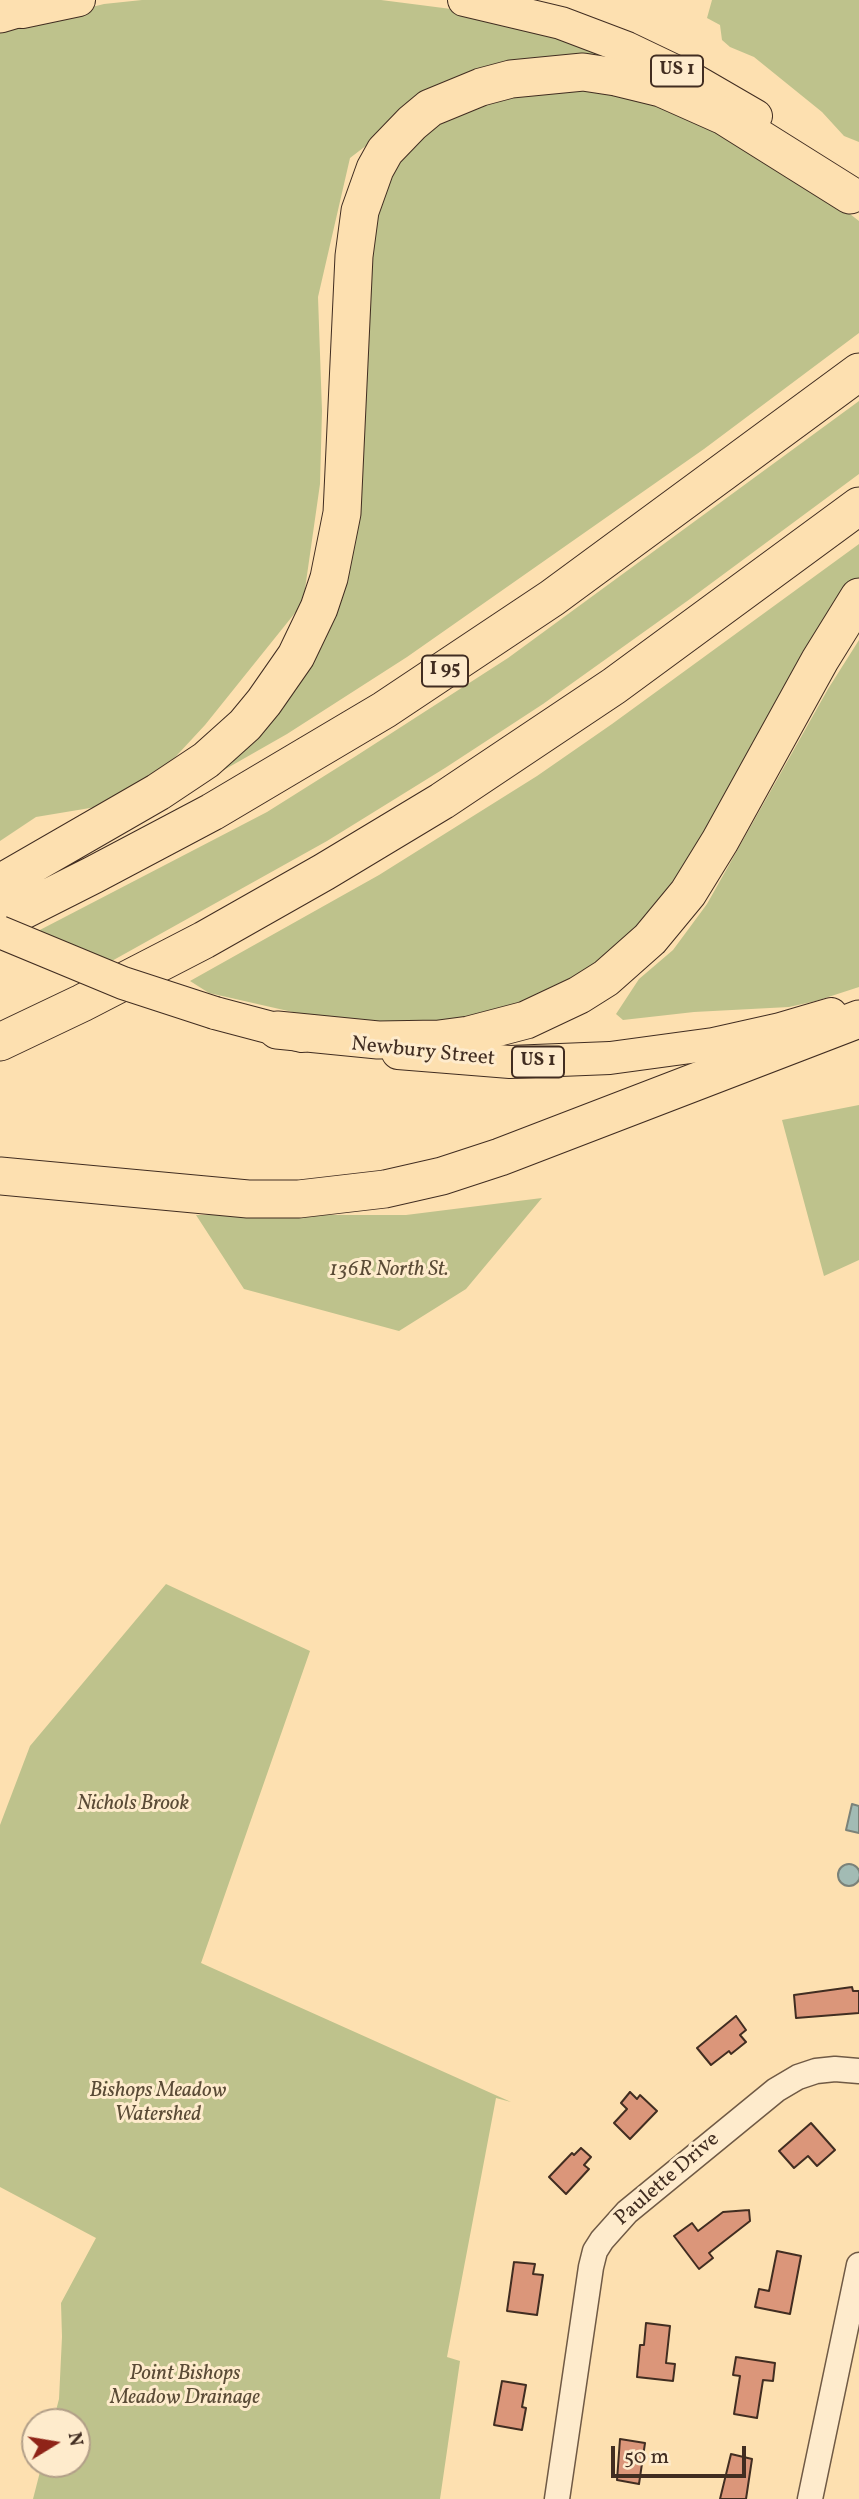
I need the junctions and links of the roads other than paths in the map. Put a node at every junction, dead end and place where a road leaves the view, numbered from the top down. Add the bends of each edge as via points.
1 (47, 0) edge
2 (79, 0) edge
3 (464, 0) edge
4 (0, 15) edge
5 (855, 199) edge
6 (859, 372) edge
7 (859, 506) edge
8 (859, 597) edge
9 (0, 883) edge
10 (0, 922) edge
11 (0, 932) edge
12 (859, 1005) edge
13 (859, 1018) edge
14 (277, 1030) junction
15 (0, 1042) edge
16 (0, 1176) edge
17 (859, 2071) edge
18 (859, 2265) edge
19 (852, 2331) edge
20 (557, 2499) edge
21 (810, 2499) edge

1 - 4 highway
2 - 4 main road
3 - 5 main road, US 1 via 594,35 694,80 756,116
5 - 9 highway via 724,116 661,88 615,77 583,72 511,79 430,108 385,152 360,211 342,513 329,578 296,656 245,725 206,760
6 - 10 highway, I 95 via 552,598 384,710 212,812
7 - 15 highway via 614,686 442,802 204,940
8 - 14 highway via 688,893 650,939 606,978 526,1020 469,1035 378,1040
11 - 14 main road, Newbury Street / US 1, bridge via 102,975
12 - 14 main road, Newbury Street / US 1 via 713,1044 567,1061 410,1055
13 - 16 highway via 500,1157 385,1189 299,1199 248,1199
17 - 20 street, Paulette Drive via 816,2071 776,2090 627,2212 602,2240 591,2267
18 - 19 street
19 - 21 street

